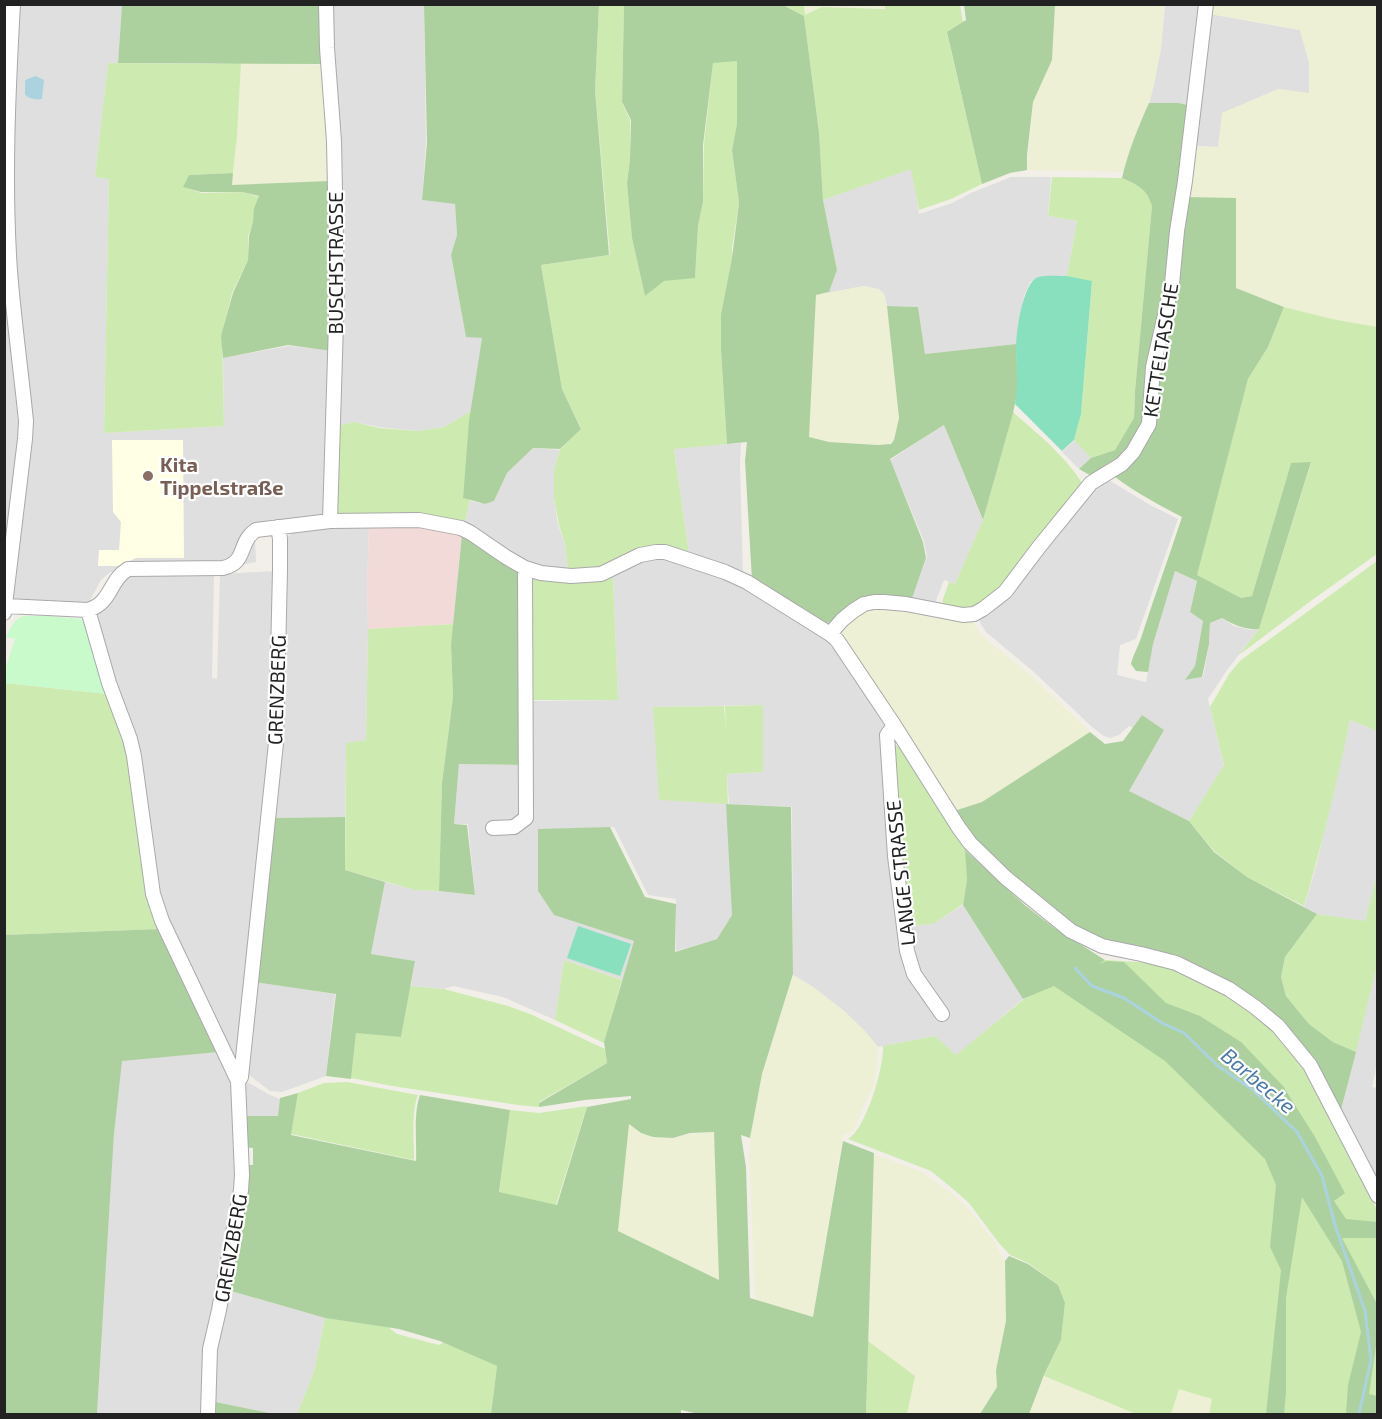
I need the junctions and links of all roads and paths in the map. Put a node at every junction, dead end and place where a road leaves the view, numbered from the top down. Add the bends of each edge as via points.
1 (13, 4) edge
2 (326, 4) edge
3 (1206, 4) edge
4 (330, 521) junction
5 (278, 527) junction
6 (525, 568) junction
7 (5, 610) edge
8 (88, 610) junction
9 (830, 634) junction
10 (894, 725) junction
11 (493, 828) dead end
12 (942, 1014) dead end
13 (238, 1081) junction
14 (1377, 1196) edge
15 (208, 1414) edge

1 - 7 street via 8,211 10,270 26,422
2 - 4 street, BUSCHSTRASSE via 337,290
3 - 9 street, KETTELTASCHE via 1172,284 1153,367 1149,424 1133,452 1091,483 1005,592 983,609 963,615 874,602 853,611
4 - 5 street
4 - 6 street via 419,520 450,525 471,532
5 - 8 street via 253,532 237,562 228,567 128,569 118,576 103,603
5 - 13 street, GRENZBERG via 276,742
6 - 9 street via 556,575 591,576 640,555 665,552 747,582
6 - 11 street via 526,818 514,827
7 - 8 street
8 - 13 street, GRENZBERG via 134,756 153,894
9 - 10 street
10 - 12 street, LANGE STRASSE via 887,735 907,951 914,974
10 - 14 street via 970,843 1047,913 1071,931 1102,946 1176,963 1228,989 1278,1026 1310,1065
13 - 15 street, GRENZBERG via 241,1190 210,1349

